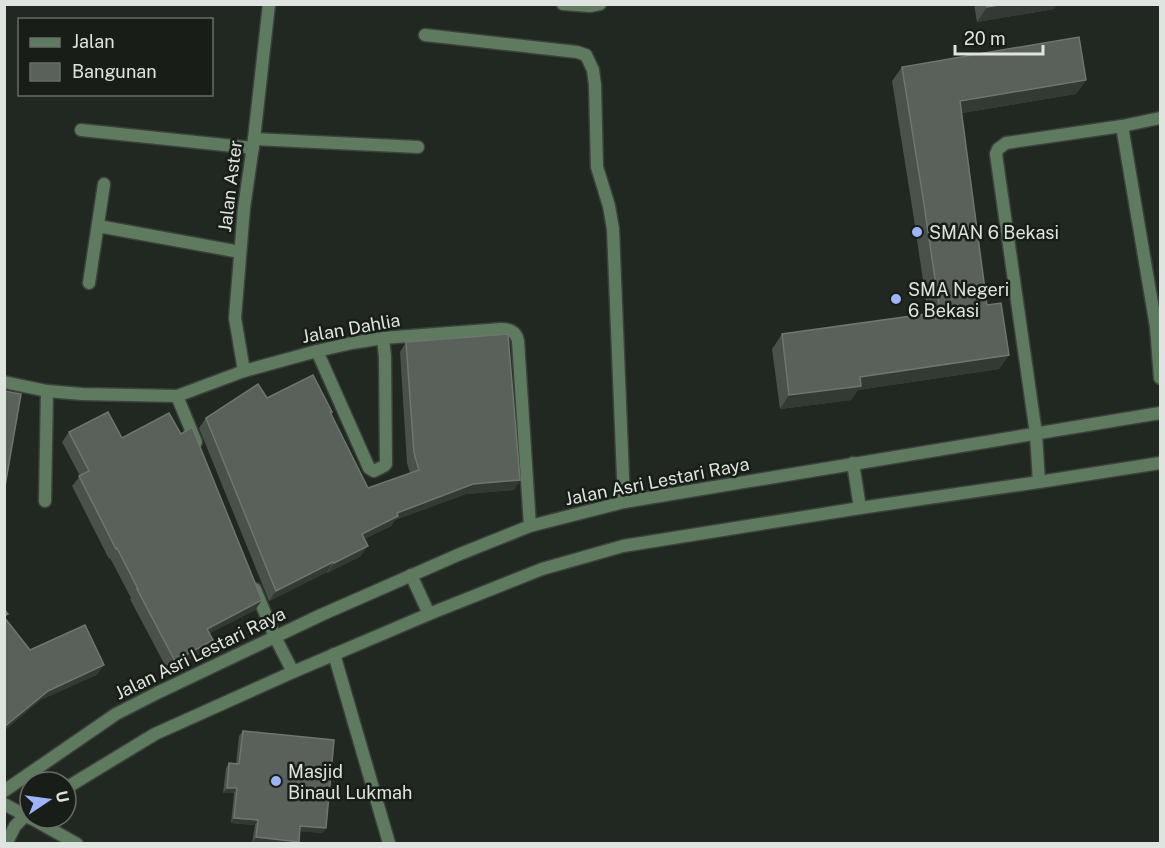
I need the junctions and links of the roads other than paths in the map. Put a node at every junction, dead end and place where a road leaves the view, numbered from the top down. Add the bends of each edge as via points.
1 (269, 4) edge
2 (563, 4) edge
3 (600, 4) edge
4 (425, 34) dead end
5 (1161, 118) edge
6 (1122, 126) junction
7 (81, 130) dead end
8 (254, 144) junction
9 (418, 147) dead end
10 (104, 184) dead end
11 (98, 226) junction
12 (240, 252) junction
13 (89, 282) dead end
14 (383, 338) junction
15 (317, 351) junction
16 (244, 371) junction
17 (1161, 378) edge
18 (4, 382) edge
19 (47, 390) junction
20 (177, 396) junction
21 (1161, 413) edge
22 (1036, 434) junction
23 (203, 458) edge
24 (854, 463) junction
25 (1161, 463) edge
26 (1039, 482) junction
27 (45, 501) dead end
28 (624, 502) junction
29 (860, 508) junction
30 (530, 526) junction
31 (411, 576) junction
32 (253, 582) edge
33 (429, 614) junction
34 (275, 637) junction
35 (334, 654) junction
36 (293, 672) junction
37 (78, 781) edge
38 (4, 791) edge
39 (4, 804) edge
40 (18, 810) edge
41 (18, 824) edge
42 (55, 830) edge
43 (6, 843) edge
44 (77, 843) edge
45 (388, 843) edge

1 - 8 street, Jalan Aster
2 - 3 street
4 - 28 street via 577,52 590,62 595,85 597,167 613,229
5 - 6 street
6 - 17 street
6 - 22 street via 1006,143 996,154
7 - 8 street
8 - 9 street
8 - 12 street, Jalan Aster
10 - 11 street
11 - 12 street
11 - 13 street
12 - 16 street, Jalan Aster via 235,318
14 - 15 street, Jalan Dahlia
14 - 15 street via 386,464 374,471 369,468
14 - 30 street, Jalan Dahlia via 501,328 514,332 518,341
15 - 16 street, Jalan Dahlia
16 - 20 street, Jalan Dahlia
18 - 19 street, Jalan Dahlia
19 - 20 street, Jalan Dahlia
19 - 27 street
20 - 23 street
21 - 22 street, Jalan Asri Lestari Raya
22 - 24 street, Jalan Asri Lestari Raya
22 - 26 street
24 - 28 street, Jalan Asri Lestari Raya
24 - 29 street
25 - 26 street
26 - 29 street
28 - 30 street, Jalan Asri Lestari Raya
29 - 33 street via 620,546 542,569
30 - 31 street, Jalan Asri Lestari Raya
31 - 33 street
31 - 34 street, Jalan Asri Lestari Raya
32 - 34 street
33 - 35 street
34 - 36 street
34 - 38 street, Jalan Asri Lestari Raya via 116,714
35 - 36 street
35 - 45 street
36 - 37 street via 155,735
39 - 40 street
41 - 43 street
42 - 44 street

